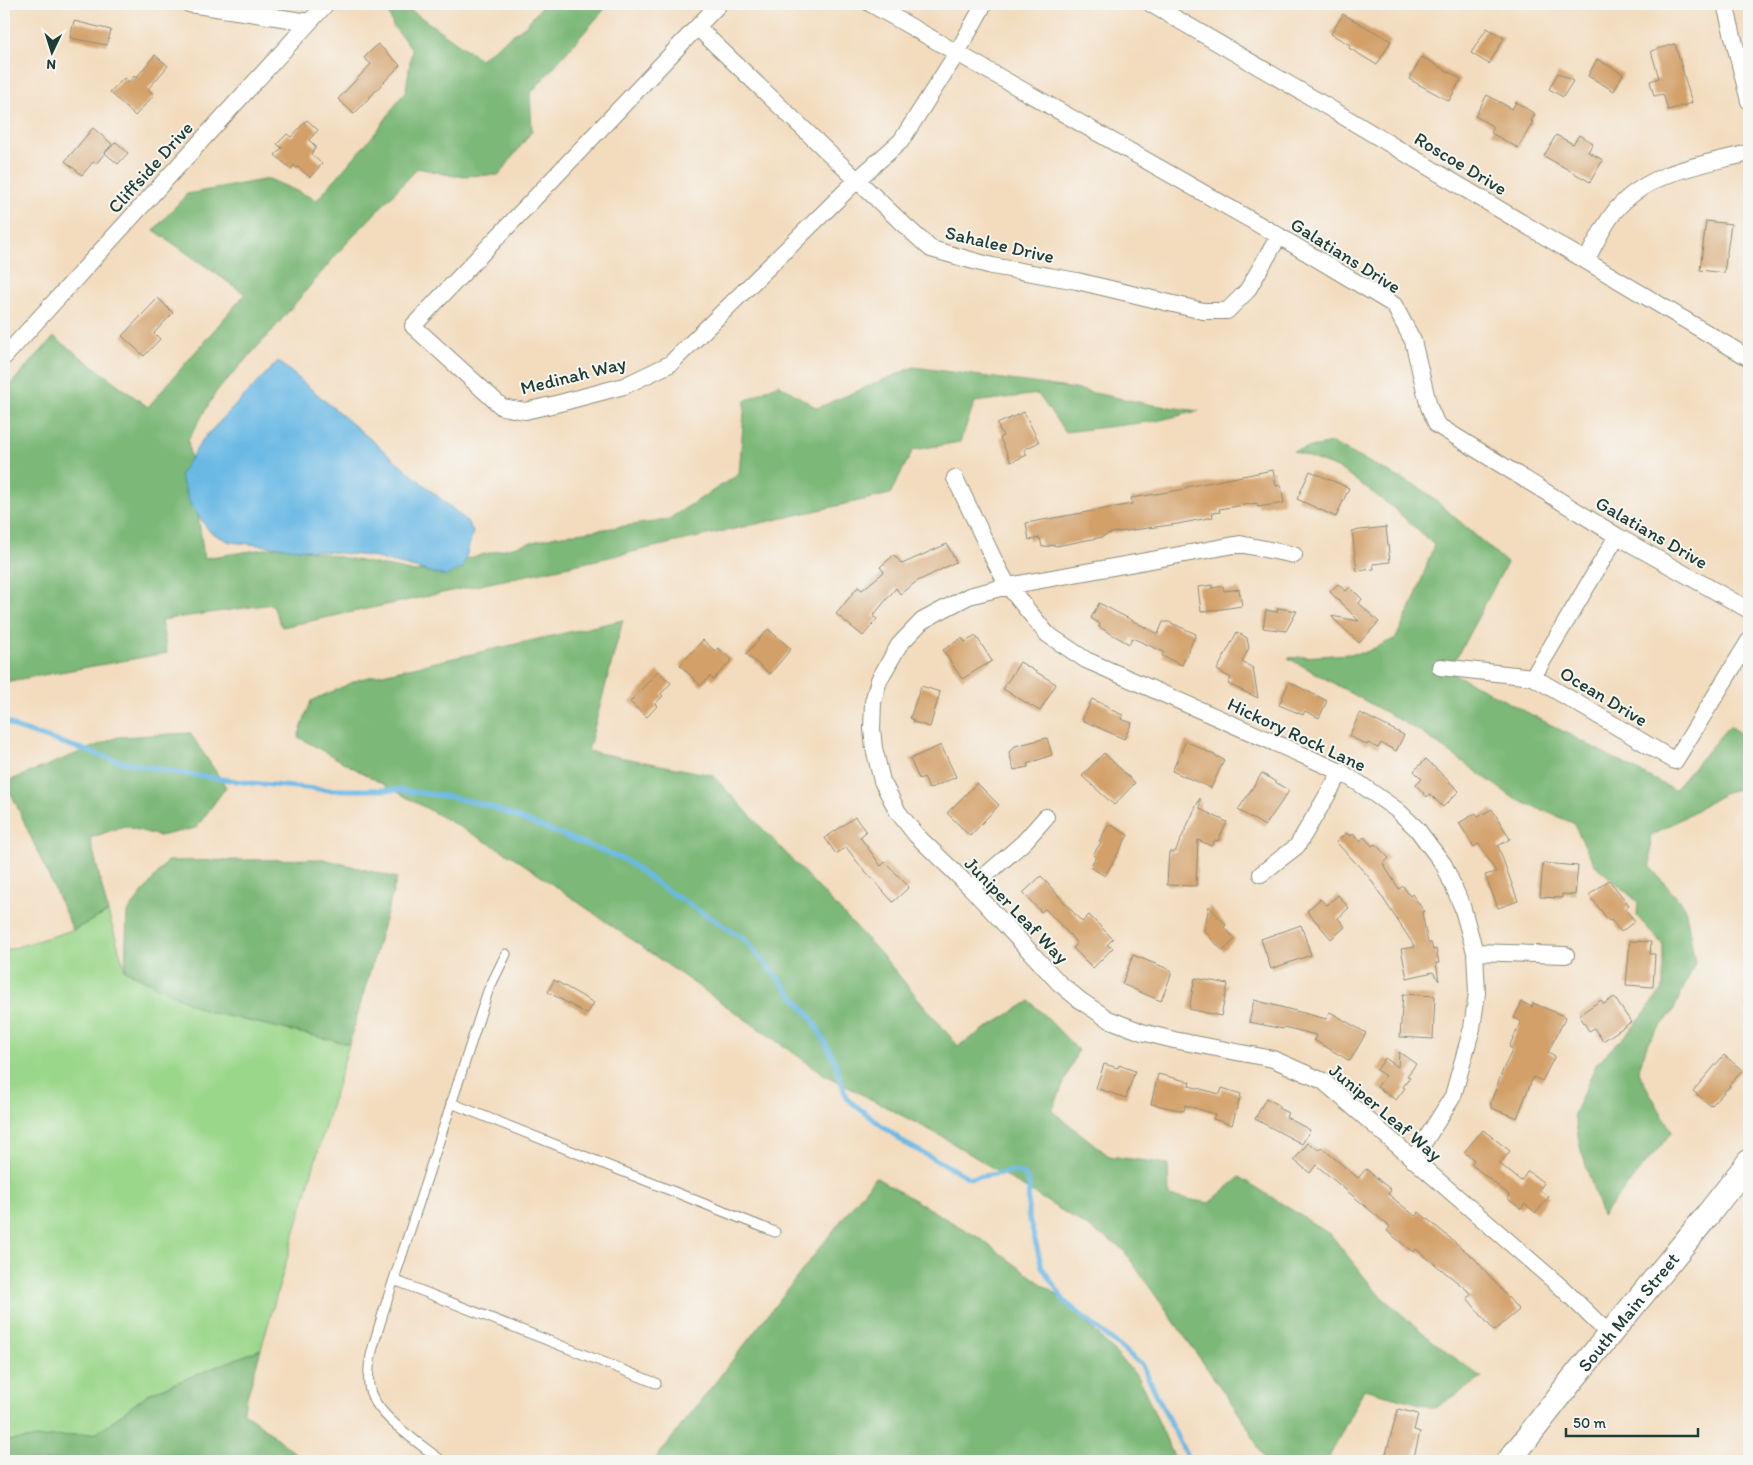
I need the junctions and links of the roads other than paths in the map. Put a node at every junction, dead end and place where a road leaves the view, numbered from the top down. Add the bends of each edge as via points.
1 (190, 4) edge
2 (326, 4) edge
3 (718, 4) edge
4 (871, 4) edge
5 (984, 4) edge
6 (1151, 4) edge
7 (1725, 4) edge
8 (310, 22) junction
9 (696, 27) junction
10 (956, 53) junction
11 (1749, 101) edge
12 (1749, 153) edge
13 (857, 180) junction
14 (1279, 236) junction
15 (1586, 261) junction
16 (4, 357) edge
17 (1749, 358) edge
18 (955, 478) dead end
19 (1617, 536) junction
20 (1294, 555) dead end
21 (1008, 586) junction
22 (1749, 610) edge
23 (1749, 641) edge
24 (1440, 667) dead end
25 (1533, 677) junction
26 (1341, 772) junction
27 (1046, 817) dead end
28 (1261, 874) dead end
29 (971, 888) junction
30 (1475, 952) junction
31 (506, 954) dead end
32 (1566, 955) dead end
33 (452, 1103) junction
34 (1413, 1160) junction
35 (1749, 1162) edge
36 (775, 1232) dead end
37 (394, 1280) junction
38 (1609, 1334) junction
39 (656, 1383) dead end
40 (442, 1461) edge
41 (1509, 1461) edge

1 - 8 street
2 - 8 street, Cliffside Drive
3 - 9 street, Medinah Way
4 - 10 street
5 - 10 street, Medinah Way
6 - 15 street, Roscoe Drive
7 - 11 street
8 - 16 street, Cliffside Drive
9 - 13 street, Sahalee Drive
9 - 13 street, Medinah Way via 412,326 502,407 525,410 624,386 670,364
10 - 13 street, Medinah Way via 901,141
10 - 14 street, Galatians Drive
12 - 15 street via 1668,174 1645,185 1616,210
13 - 14 street, Sahalee Drive via 931,249 992,266 1077,281 1203,311 1227,311 1247,291
14 - 19 street, Galatians Drive via 1394,305 1413,341 1429,406 1437,424
15 - 17 street, Roscoe Drive
18 - 21 street, Hickory Rock Lane
19 - 22 street, Galatians Drive
19 - 25 street, Ocean Drive
20 - 21 street, Juniper Leaf Way via 1240,544
21 - 26 street, Hickory Rock Lane via 1047,634 1086,660
21 - 29 street, Juniper Leaf Way via 968,596 922,621 899,645 886,665 873,702 874,748 882,781 898,812 916,835
23 - 25 street, Ocean Drive via 1675,761
24 - 25 street
26 - 28 street via 1296,846
26 - 30 street, Hickory Rock Lane via 1397,810 1434,850 1462,906
27 - 29 street via 1024,842
29 - 34 street, Juniper Leaf Way via 1059,982 1108,1019 1174,1040 1273,1060 1323,1081
30 - 32 street
30 - 34 street, Hickory Rock Lane via 1477,993 1472,1028 1453,1096
31 - 33 lane via 488,991
33 - 36 lane
33 - 37 lane
34 - 38 street, Juniper Leaf Way via 1561,1287
35 - 38 main road, South Main Street
37 - 39 lane
37 - 40 lane via 369,1367 368,1386 376,1404 393,1422
38 - 41 main road, South Main Street

